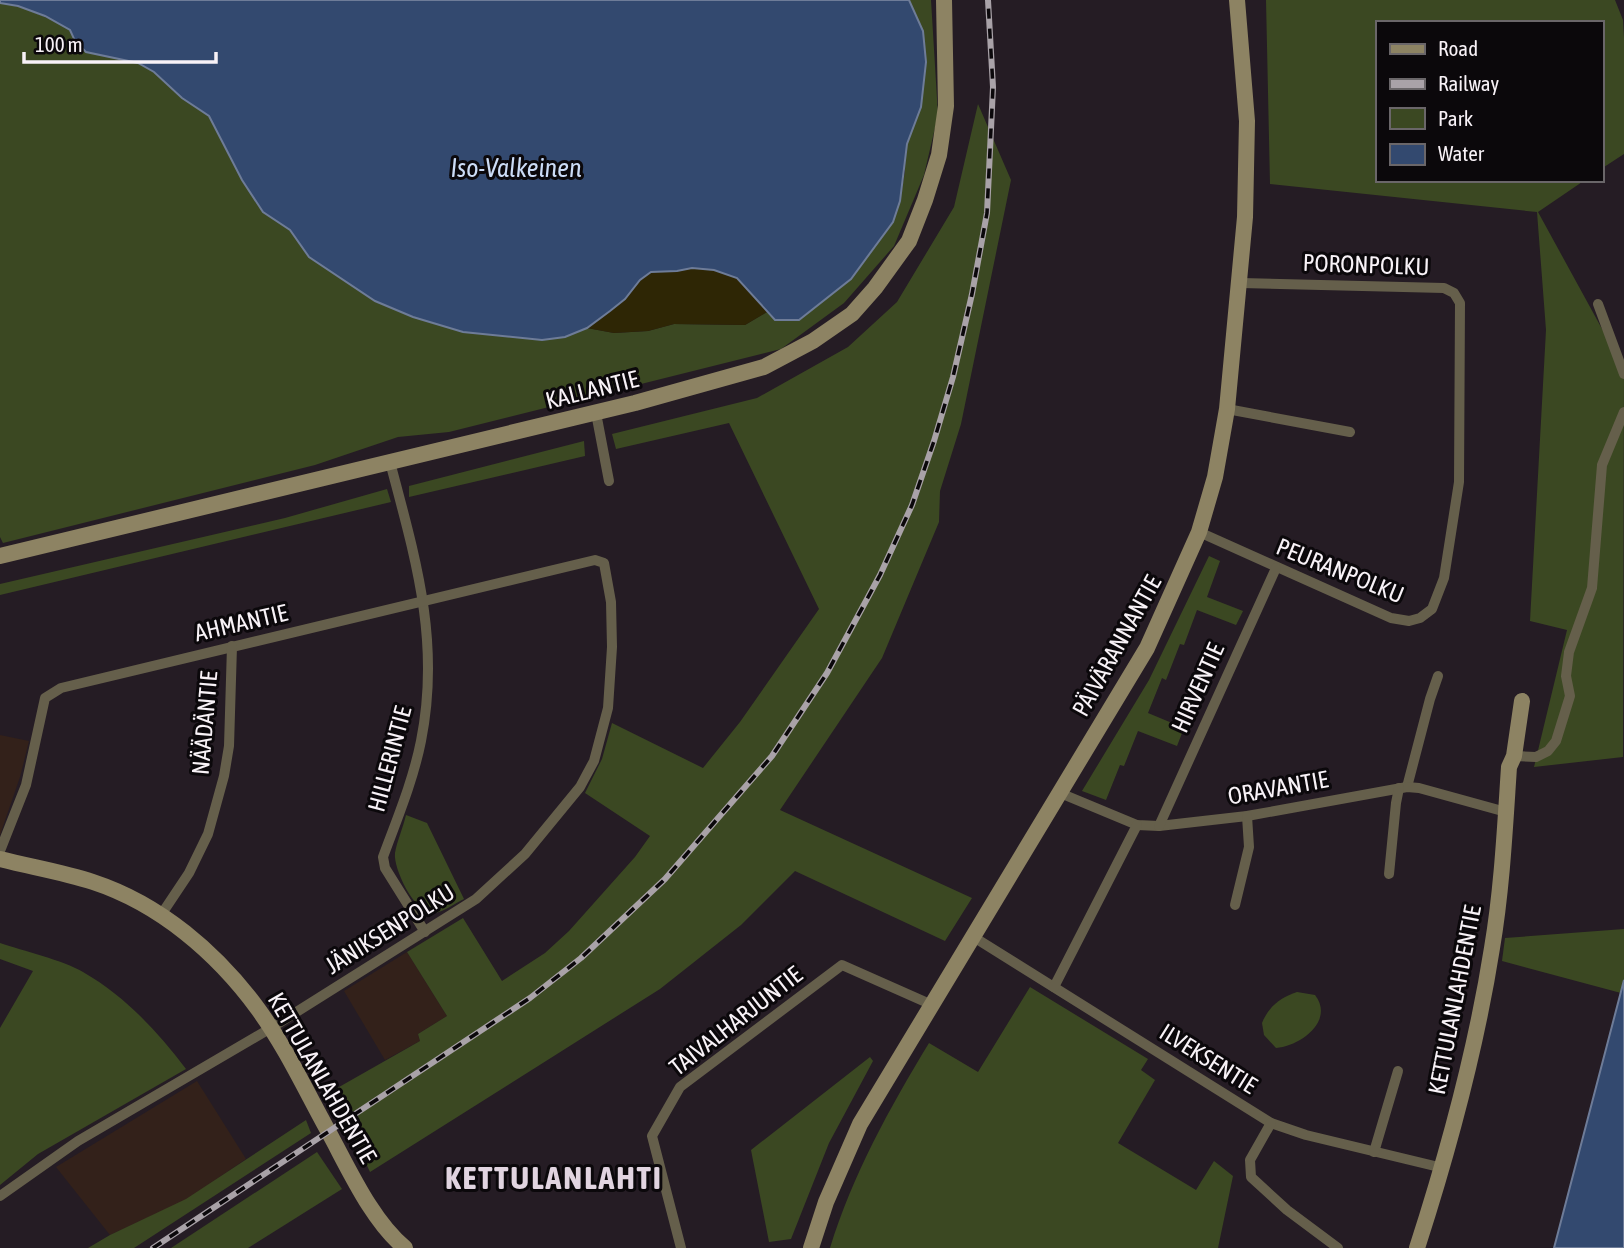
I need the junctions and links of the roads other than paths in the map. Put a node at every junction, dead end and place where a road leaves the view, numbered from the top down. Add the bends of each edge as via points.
1 (944, 0) edge
2 (1237, 0) edge
3 (1241, 283) junction
4 (1598, 304) dead end
5 (1624, 374) edge
6 (1227, 409) junction
7 (1624, 412) edge
8 (596, 413) junction
9 (1350, 432) dead end
10 (1459, 451) joint
11 (390, 462) junction
12 (609, 481) dead end
13 (1199, 533) junction
14 (0, 556) edge
15 (604, 563) joint
16 (1276, 568) junction
17 (425, 601) junction
18 (232, 646) junction
19 (1438, 676) dead end
20 (1522, 701) dead end
21 (1514, 756) junction
22 (1403, 788) junction
23 (1060, 793) junction
24 (1506, 812) junction
25 (1247, 816) junction
26 (1137, 825) junction
27 (1160, 826) junction
28 (0, 851) edge
29 (0, 859) edge
30 (1389, 874) dead end
31 (1235, 905) dead end
32 (161, 915) junction
33 (425, 932) junction
34 (972, 936) junction
35 (1054, 987) junction
36 (930, 1004) junction
37 (271, 1028) junction
38 (1398, 1071) dead end
39 (1270, 1124) junction
40 (1374, 1152) junction
41 (1443, 1168) junction
42 (0, 1196) edge
43 (404, 1248) edge
44 (681, 1248) edge
45 (811, 1248) edge
46 (1338, 1248) edge
47 (1418, 1248) edge

1 - 8 street, KALLANTIE via 946,106 939,155 909,240 875,288 852,314 764,367
2 - 3 street, PÄIVÄRANNANTIE via 1247,121
3 - 6 street, PÄIVÄRANNANTIE
3 - 10 street, PORONPOLKU via 1444,288 1454,293 1460,303
4 - 5 street
6 - 9 street
6 - 13 street, PÄIVÄRANNANTIE
7 - 21 street via 1602,466 1592,588 1569,652 1566,676 1570,696 1556,741 1536,757
8 - 11 street, KALLANTIE
8 - 12 street
10 - 16 street, PEURANPOLKU via 1459,482 1444,578 1432,609 1420,618 1391,618
11 - 14 street, KALLANTIE
11 - 17 street, HILLERINTIE
13 - 16 street, PEURANPOLKU
13 - 23 street, PÄIVÄRANNANTIE via 1147,648
15 - 17 street, AHMANTIE via 595,560
15 - 33 street, JÄNIKSENPOLKU via 612,647 608,708 594,761 580,787 525,854 476,899
16 - 27 street, HIRVENTIE
17 - 18 street, AHMANTIE
17 - 33 street, HILLERINTIE via 428,694 421,741 383,857 385,868
18 - 28 street, AHMANTIE via 61,688 45,698 26,785
18 - 32 street, NÄÄDÄNTIE via 224,776 208,834
19 - 22 street
20 - 21 street, KETTULANLAHDENTIE
21 - 24 street, KETTULANLAHDENTIE
22 - 24 street, ORAVANTIE via 1419,788
22 - 25 street, ORAVANTIE
22 - 30 street via 1396,803
23 - 26 street, ORAVANTIE
23 - 34 street, PÄIVÄRANNANTIE
24 - 41 street, KETTULANLAHDENTIE via 1493,945 1473,1053
25 - 27 street, ORAVANTIE
25 - 31 street via 1250,846
26 - 27 street, ORAVANTIE
26 - 35 street
29 - 32 street, KETTULANLAHDENTIE via 93,882
32 - 37 street, KETTULANLAHDENTIE via 224,967
33 - 37 street, JÄNIKSENPOLKU
34 - 35 street, ILVEKSENTIE
34 - 36 street, PÄIVÄRANNANTIE
35 - 39 street, ILVEKSENTIE
36 - 44 street, TAIVALHARJUNTIE via 842,965 680,1087 652,1136
36 - 45 street, PÄIVÄRANNANTIE via 860,1124
37 - 42 street, JÄNIKSENPOLKU via 78,1141
37 - 43 street, KETTULANLAHDENTIE via 365,1197
38 - 40 street
39 - 40 street, ILVEKSENTIE
39 - 46 street via 1250,1160 1251,1177
40 - 41 street, ILVEKSENTIE
41 - 47 street, KETTULANLAHDENTIE

